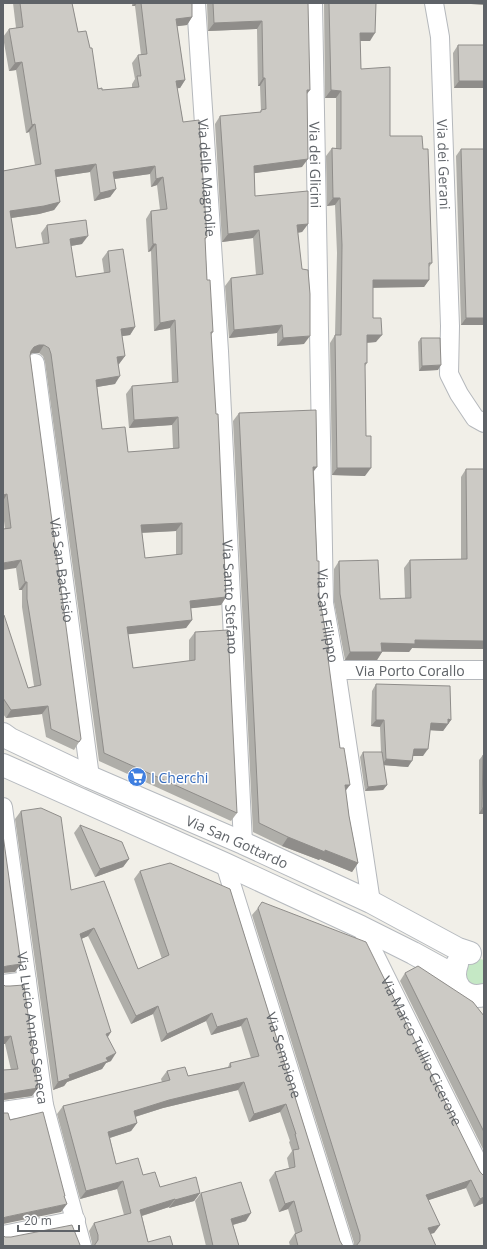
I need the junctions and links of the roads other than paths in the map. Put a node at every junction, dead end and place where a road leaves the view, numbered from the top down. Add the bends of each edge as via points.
1 (196, 3) edge
2 (313, 3) edge
3 (434, 3) edge
4 (319, 326) joint
5 (219, 352) joint
6 (34, 363) edge
7 (484, 423) edge
8 (336, 670) junction
9 (484, 670) edge
10 (3, 734) edge
11 (3, 765) edge
12 (90, 777) junction
13 (3, 807) edge
14 (243, 843) junction
15 (225, 864) junction
16 (371, 902) junction
17 (361, 927) junction
18 (477, 953) edge
19 (455, 978) junction
20 (27, 981) junction
21 (3, 984) edge
22 (484, 996) edge
23 (44, 1105) junction
24 (3, 1111) edge
25 (484, 1175) edge
26 (76, 1220) junction
27 (3, 1235) edge
28 (82, 1246) edge
29 (344, 1246) edge

1 - 5 street, Via delle Magnolie
2 - 4 street, Via dei Glicini
3 - 7 street, Via dei Gerani via 440,37 450,326 449,374 475,418
4 - 8 street, Via San Filippo via 324,603
5 - 14 street, Via Santo Stefano
6 - 12 street, Via San Bachisio
8 - 9 street, Via Porto Corallo
8 - 16 street, Via San Filippo
10 - 12 main road, Via San Gottardo
11 - 15 main road, Via San Gottardo
12 - 14 main road, Via San Gottardo
13 - 20 street, Via Lucio Anneo Seneca
14 - 16 main road, Via San Gottardo
15 - 17 main road, Via San Gottardo
15 - 29 street, Via Sempione
16 - 18 main road, Via San Gottardo via 458,949
17 - 19 main road, Via San Gottardo
17 - 25 street, Via Marco Tullio Cicerone
18 - 19 main road via 463,957 457,964
19 - 22 main road, Via San Gottardo via 464,992 472,996
20 - 21 street
20 - 23 street, Via Lucio Anneo Seneca
23 - 24 street
23 - 26 street, Via Lucio Anneo Seneca
26 - 27 street
26 - 28 street, Via Lucio Anneo Seneca

